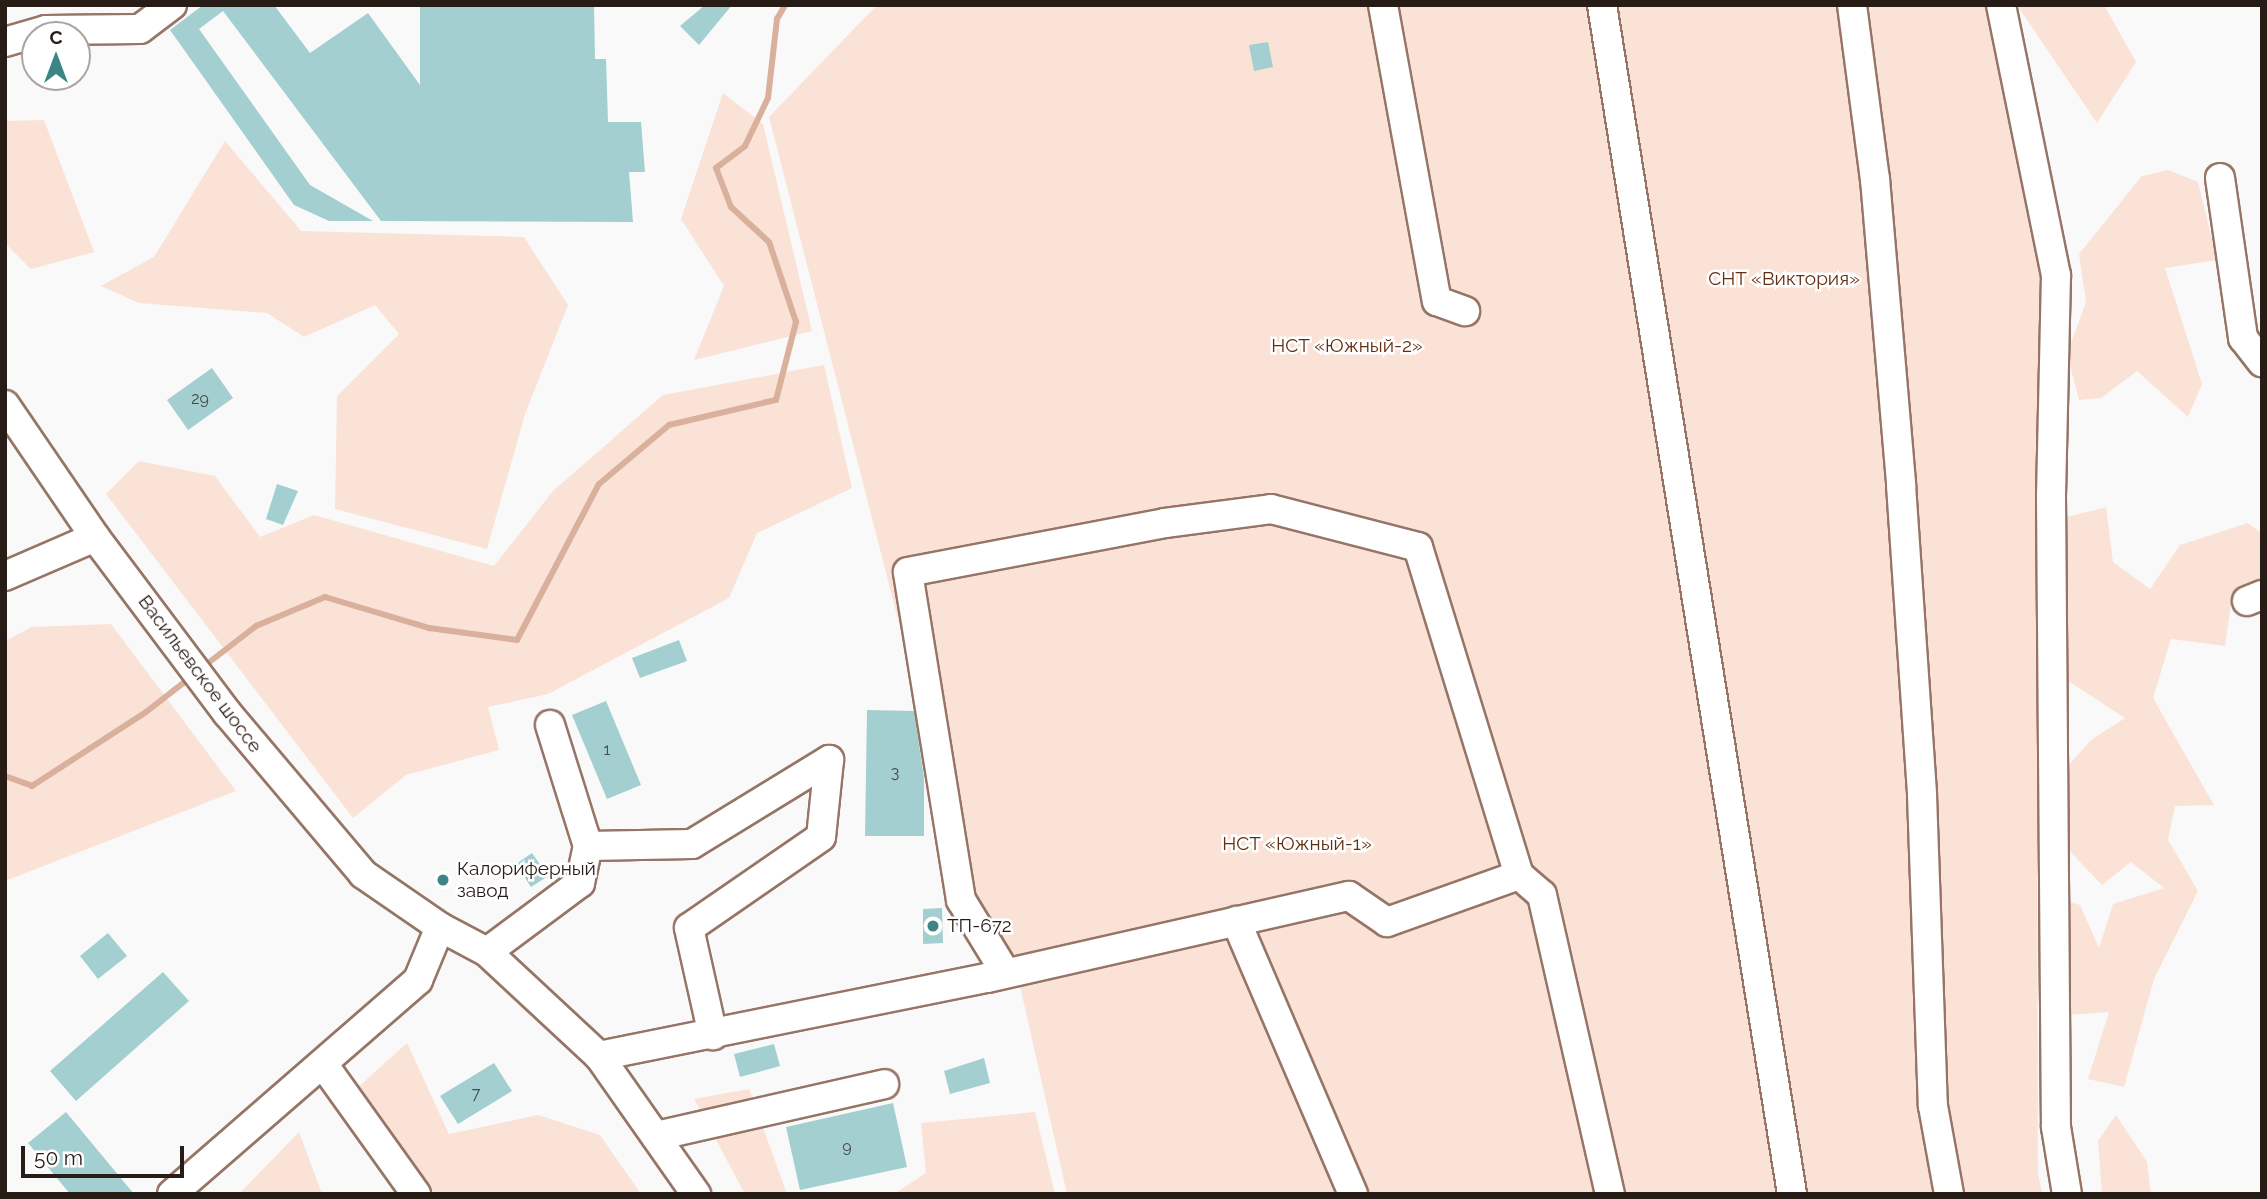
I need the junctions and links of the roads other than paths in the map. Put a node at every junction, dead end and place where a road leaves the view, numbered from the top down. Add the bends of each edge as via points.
1 (172, 5) edge
2 (1383, 5) edge
3 (1602, 5) edge
4 (1853, 5) edge
5 (2001, 5) edge
6 (5, 42) edge
7 (2220, 178) dead end
8 (1465, 311) dead end
9 (2262, 362) edge
10 (5, 405) edge
11 (95, 537) junction
12 (5, 576) edge
13 (550, 725) dead end
14 (588, 846) junction
15 (1519, 874) junction
16 (1236, 921) junction
17 (432, 922) junction
18 (487, 952) junction
19 (1004, 972) junction
20 (713, 1035) junction
21 (599, 1056) junction
22 (323, 1064) junction
23 (884, 1084) dead end
24 (656, 1136) junction
25 (172, 1194) edge
26 (416, 1194) edge
27 (696, 1194) edge
28 (1353, 1194) edge
29 (1611, 1194) edge
30 (1792, 1194) edge
31 (1949, 1194) edge
32 (2067, 1194) edge

1 - 6 street via 140,29 46,30
2 - 8 street via 1437,301
3 - 30 street
4 - 31 street via 1875,179 1899,471 1922,795 1933,1106
5 - 32 street via 2056,275 2051,496 2056,1127
7 - 9 street via 2243,338
10 - 11 street, Васильевское шоссе
11 - 12 street
11 - 17 street, Васильевское шоссе via 228,714 363,874
13 - 14 street
14 - 18 street via 580,883
14 - 20 street via 692,844 829,761 821,837 689,928
15 - 16 street via 1387,922 1349,896
15 - 19 street via 1418,547 1271,509 1165,523 908,572 961,900
15 - 29 street via 1542,895
16 - 19 street
16 - 28 street
17 - 18 street, Васильевское шоссе
17 - 22 street via 418,980
18 - 21 street, Васильевское шоссе
19 - 20 street
20 - 21 street
21 - 24 street, Васильевское шоссе
22 - 25 street
22 - 26 street
23 - 24 street
24 - 27 street, Васильевское шоссе

